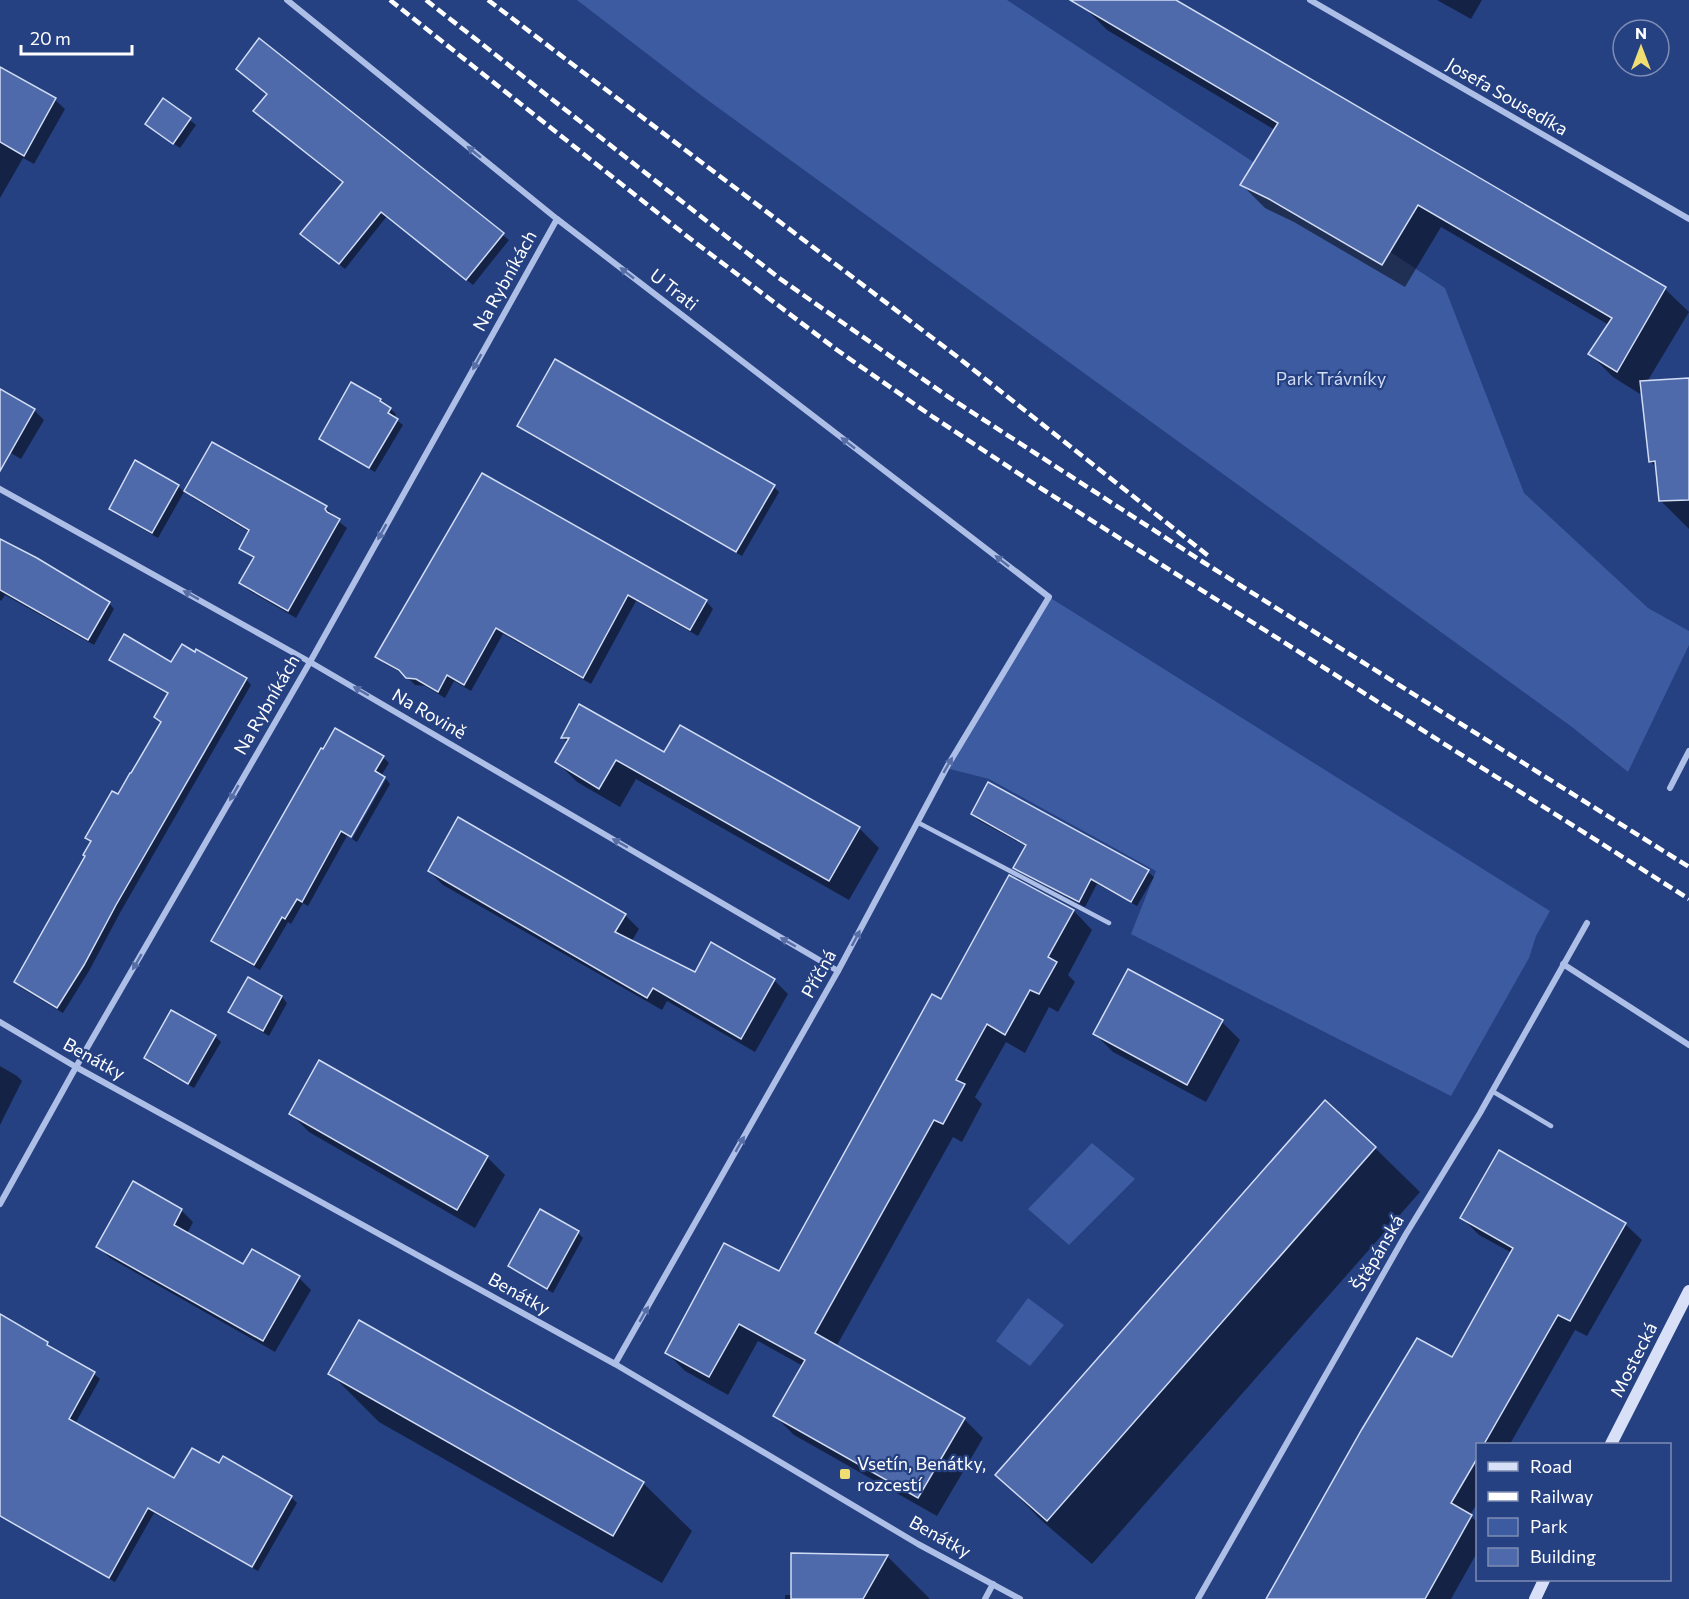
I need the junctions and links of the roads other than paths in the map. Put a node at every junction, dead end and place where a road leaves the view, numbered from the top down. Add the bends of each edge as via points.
1 (287, 0) edge
2 (1310, 0) edge
3 (1325, 0) edge
4 (1321, 7) junction
5 (557, 219) junction
6 (1689, 219) edge
7 (0, 489) edge
8 (1049, 597) joint
9 (310, 662) junction
10 (1689, 751) edge
11 (1670, 788) dead end
12 (917, 822) junction
13 (1109, 923) dead end
14 (1587, 923) dead end
15 (1563, 964) junction
16 (838, 971) junction
17 (0, 1022) edge
18 (1689, 1045) edge
19 (76, 1067) junction
20 (1492, 1092) junction
21 (1551, 1126) dead end
22 (0, 1204) edge
23 (1689, 1292) edge
24 (615, 1364) junction
25 (1612, 1443) edge
26 (1544, 1581) edge
27 (993, 1584) junction
28 (985, 1599) edge
29 (1020, 1599) edge
30 (1198, 1599) edge
31 (1535, 1599) edge

5 -> 1 street, U Trati
2 - 4 street, Josefa Sousedíka
3 - 4 street
4 - 6 street, Josefa Sousedíka
8 -> 5 street, U Trati
5 -> 9 street, Na Rybníkách
9 -> 7 street, Na Rovině
12 -> 8 street, Příčná
16 -> 9 street, Na Rovině
9 -> 19 street, Na Rybníkách
10 - 11 street
12 - 13 lane
16 -> 12 street, Příčná
14 - 15 street, Štěpánská
15 - 18 street
15 - 20 street, Štěpánská
24 -> 16 street, Příčná
17 - 19 street, Benátky
19 - 22 street, Na Rybníkách
19 - 24 street, Benátky
20 - 21 lane
20 - 30 street, Štěpánská via 1406,1234
23 - 25 street, Mostecká
24 - 27 street, Benátky via 918,1544
26 - 31 street
27 - 28 street
27 - 29 street, Benátky

